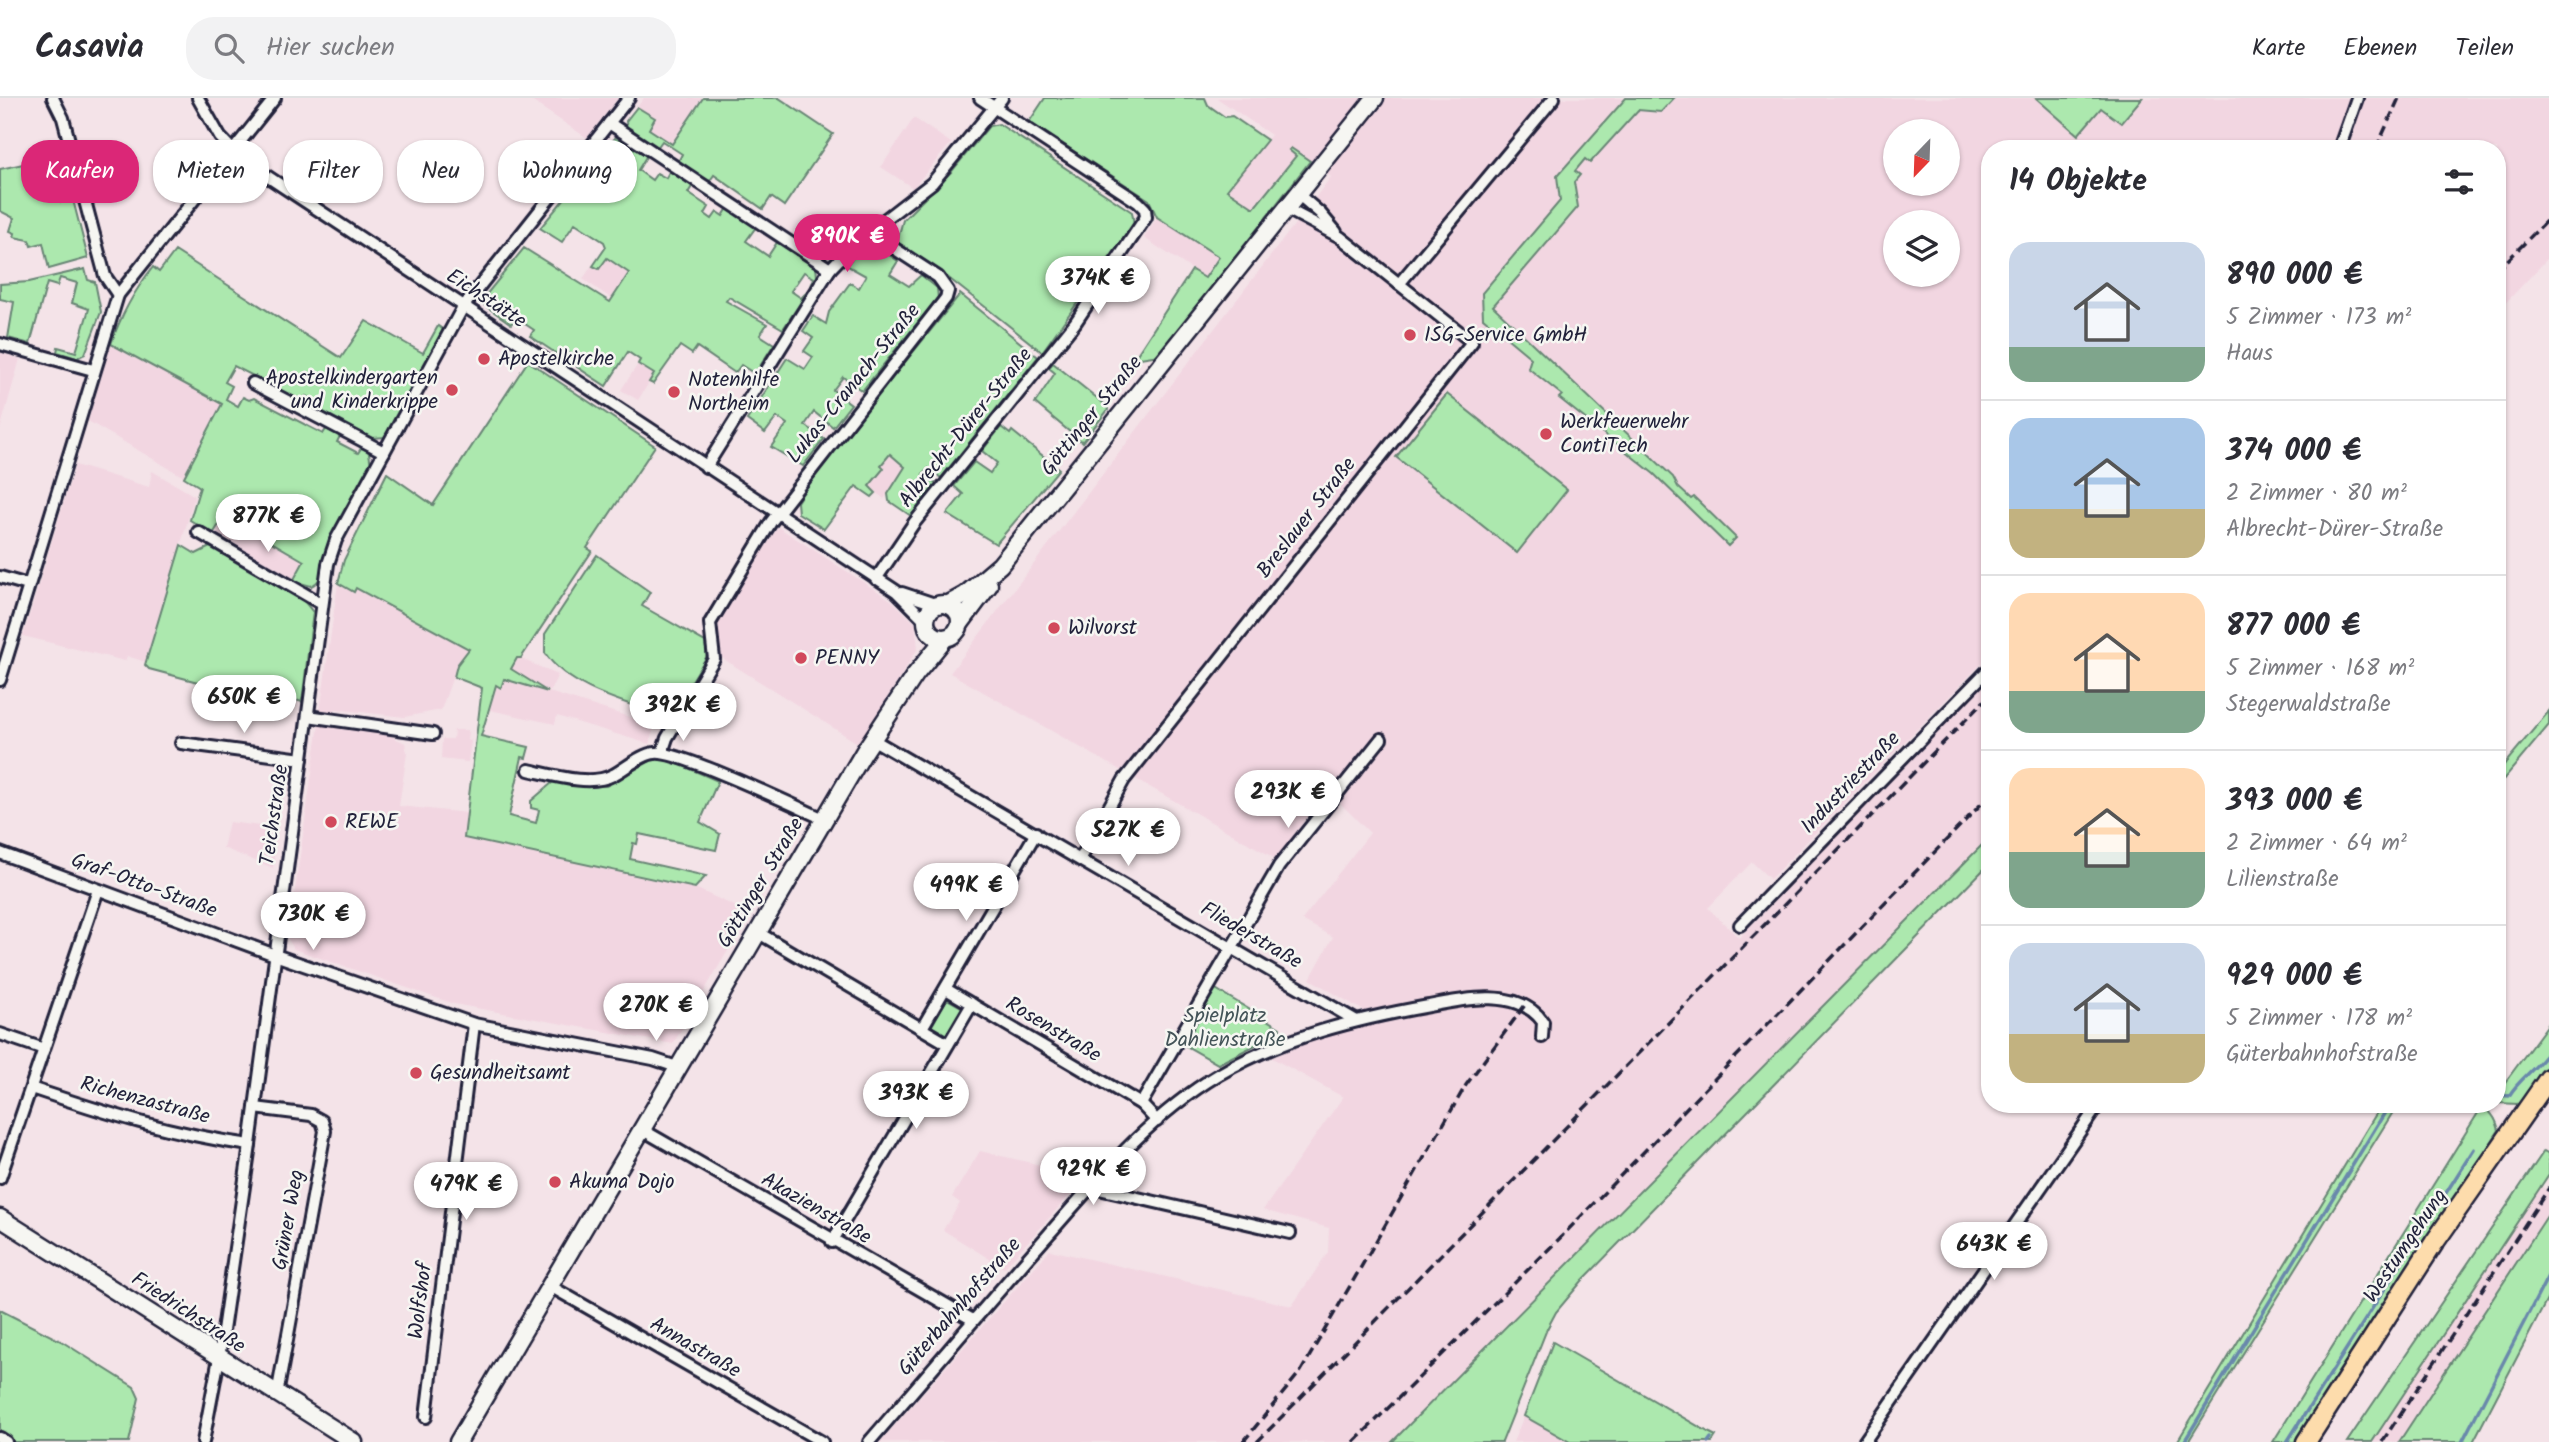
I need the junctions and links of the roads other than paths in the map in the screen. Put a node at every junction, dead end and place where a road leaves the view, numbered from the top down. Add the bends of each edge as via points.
1 (53, 98) edge
2 (198, 98) edge
3 (275, 98) edge
4 (629, 98) edge
5 (980, 98) edge
6 (1002, 98) edge
7 (1375, 98) edge
8 (1554, 98) edge
9 (2357, 98) edge
10 (994, 107) junction
11 (609, 123) junction
12 (223, 140) edge
13 (242, 140) edge
14 (2342, 140) edge
15 (269, 176) edge
16 (1299, 195) junction
17 (192, 203) edge
18 (1287, 209) junction
19 (869, 232) junction
20 (1340, 237) junction
21 (830, 269) junction
22 (1399, 284) junction
23 (118, 295) junction
24 (463, 307) junction
25 (0, 344) edge
26 (93, 370) junction
27 (253, 383) dead end
28 (384, 452) junction
29 (705, 467) junction
30 (778, 513) junction
31 (198, 532) dead end
32 (1000, 565) junction
33 (0, 577) edge
34 (876, 579) junction
35 (28, 585) junction
36 (896, 592) junction
37 (322, 604) junction
38 (943, 605) junction
39 (960, 624) junction
40 (934, 630) junction
41 (1981, 677) edge
42 (0, 680) edge
43 (308, 716) junction
44 (433, 734) dead end
45 (873, 739) junction
46 (1381, 739) dead end
47 (181, 743) dead end
48 (663, 753) junction
49 (302, 759) junction
50 (528, 770) dead end
51 (824, 819) junction
52 (1036, 833) junction
53 (0, 853) edge
54 (1081, 859) junction
55 (98, 890) junction
56 (1740, 925) dead end
57 (757, 932) junction
58 (1231, 946) junction
59 (275, 955) junction
60 (946, 989) junction
61 (972, 1004) junction
62 (1355, 1020) junction
63 (474, 1024) junction
64 (922, 1028) junction
65 (0, 1034) edge
66 (1542, 1037) dead end
67 (948, 1044) junction
68 (44, 1049) junction
69 (677, 1068) junction
70 (2549, 1078) edge
71 (31, 1088) junction
72 (1142, 1104) junction
73 (255, 1108) junction
74 (2093, 1113) edge
75 (1157, 1121) junction
76 (641, 1129) junction
77 (250, 1144) junction
78 (0, 1178) edge
79 (1090, 1186) junction
80 (0, 1218) edge
81 (1290, 1233) dead end
82 (832, 1242) junction
83 (550, 1286) junction
84 (973, 1320) junction
85 (219, 1358) junction
86 (277, 1395) junction
87 (426, 1417) dead end
88 (472, 1418) junction
89 (0, 1438) edge
90 (6, 1442) edge
91 (203, 1442) edge
92 (354, 1442) edge
93 (447, 1442) edge
94 (458, 1442) edge
95 (822, 1442) edge
96 (869, 1442) edge
97 (1864, 1442) edge
98 (2306, 1442) edge

1 - 23 street via 67,131 105,276
2 - 12 street
3 - 13 street
4 - 11 street, Teichstraße
5 - 10 street
6 - 10 street
7 - 16 main road, Göttinger Straße
8 - 22 street
9 - 14 street
10 - 19 street via 932,183
10 - 34 street, Albrecht-Dürer-Straße via 1138,202 1146,217 1074,323 914,523
11 - 21 street
11 - 24 street, Teichstraße
15 - 24 street, Eichstätte
16 - 18 main road, Göttinger Straße
16 - 20 street, Breslauer Straße
17 - 23 street
18 - 20 street, Breslauer Straße
18 - 32 main road, Göttinger Straße
19 - 21 street
19 - 30 street, Lukas-Cranach-Straße via 939,277 948,291 946,298
20 - 22 street, Breslauer Straße
21 - 29 street
22 - 54 street, Breslauer Straße via 1472,342 1124,780
23 - 26 street
24 - 28 street, Teichstraße
24 - 29 street, Eichstätte
25 - 26 street
26 - 35 street
27 - 28 street
28 - 37 street, Teichstraße via 336,540
29 - 30 street, Eichstätte
30 - 34 street, Eichstätte
30 - 48 street via 712,618 714,660 667,738
31 - 37 street
32 - 38 main road, Göttinger Straße via 965,595
32 - 39 main road, Göttinger Straße
33 - 35 street
34 - 36 street, Eichstätte
35 - 42 street
36 - 38 street, Eichstätte
36 - 40 street, Eichstätte
37 - 43 street, Teichstraße
38 - 39 main road via 957,612
38 - 40 main road, Göttinger Straße via 929,613
39 - 40 main road, Göttinger Straße via 956,632
40 - 45 main road, Göttinger Straße via 915,675
41 - 56 street, Industriestraße
43 - 44 street
43 - 49 street, Teichstraße
45 - 51 main road, Göttinger Straße
45 - 52 street, Fliederstraße
46 - 58 street via 1279,866
47 - 49 street
48 - 50 street via 650,754 600,779
48 - 51 street
49 - 59 street, Teichstraße
51 - 57 main road, Göttinger Straße
52 - 54 street, Fliederstraße
52 - 60 street
53 - 55 street, Graf-Otto-Straße
54 - 58 street, Fliederstraße
55 - 59 street, Graf-Otto-Straße
55 - 68 street
57 - 64 street
57 - 69 main road, Göttinger Straße
58 - 62 street, Fliederstraße
58 - 72 street
59 - 63 street, Graf-Otto-Straße
59 - 73 street, Teichstraße
60 - 61 street, Rosenstraße
60 - 64 street
61 - 67 street
61 - 72 street, Rosenstraße
62 - 66 street, Güterbahnhofstraße via 1489,997 1534,1013 1543,1022
62 - 75 street, Güterbahnhofstraße via 1221,1073
63 - 69 street, Graf-Otto-Straße via 643,1056
63 - 87 street, Wolfshof
64 - 67 street
65 - 68 street
67 - 82 street
68 - 71 street
69 - 76 main road, Göttinger Straße
70 - 98 main road, Westumgehung
71 - 77 street, Richenzastraße via 187,1136
71 - 78 street
72 - 75 street, Rosenstraße
73 - 77 street, Teichstraße
73 - 86 street, Grüner Weg via 311,1115 323,1121 325,1131
74 - 97 street
75 - 79 street, Güterbahnhofstraße
76 - 82 street, Akazienstraße
76 - 83 main road, Göttinger Straße
77 - 85 street, Teichstraße
79 - 81 street
79 - 84 street, Güterbahnhofstraße
80 - 85 main road, Friedrichstraße
82 - 84 street, Akazienstraße
83 - 88 main road, Göttinger Straße
83 - 95 street, Annastraße
84 - 96 street, Güterbahnhofstraße
85 - 86 main road, Friedrichstraße
85 - 91 street, Teichstraße
86 - 92 main road, Friedrichstraße
88 - 93 main road
88 - 94 main road, Göttinger Straße
89 - 90 street

